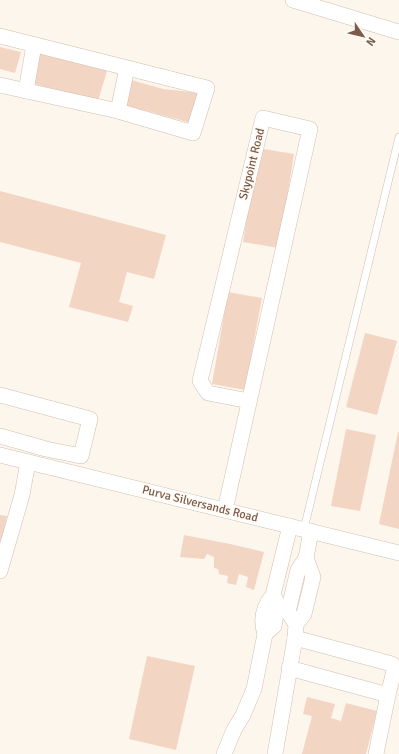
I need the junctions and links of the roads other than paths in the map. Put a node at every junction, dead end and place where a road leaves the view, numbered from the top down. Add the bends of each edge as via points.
1 (292, 0) edge
2 (399, 32) edge
3 (0, 36) edge
4 (34, 45) junction
5 (127, 68) junction
6 (0, 85) edge
7 (26, 91) junction
8 (118, 111) junction
9 (399, 137) edge
10 (0, 395) edge
11 (249, 401) junction
12 (0, 436) edge
13 (0, 455) edge
14 (28, 462) junction
15 (225, 510) junction
16 (302, 529) junction
17 (399, 553) edge
18 (0, 571) edge
19 (295, 631) junction
20 (289, 668) junction
21 (388, 695) junction
22 (224, 754) edge
23 (275, 754) edge
24 (376, 754) edge

1 - 2 street
3 - 4 street
4 - 5 street
4 - 7 street
5 - 8 street
5 - 8 street via 206,88 193,133
6 - 7 street
7 - 8 street
9 - 16 lane
10 - 12 street via 90,419 81,456
11 - 11 street, Skypoint Road via 310,129 263,118 200,380 208,393
11 - 15 street, Skypoint Road
13 - 14 street, Purva Silversands Road
14 - 15 street, Purva Silversands Road
14 - 18 street via 22,495
15 - 16 street, Purva Silversands Road
16 - 17 street, Purva Silversands Road
16 - 19 street via 306,558 298,570 288,612
16 - 22 street via 273,595 278,604 274,626 265,634 254,689
19 - 20 street
19 - 21 street via 392,664 394,671
20 - 21 street
20 - 23 street
21 - 24 street

